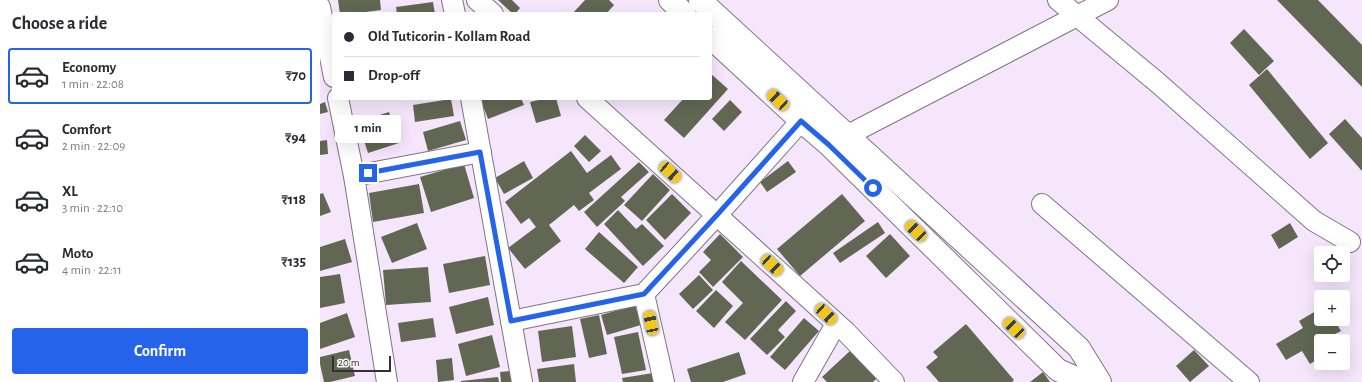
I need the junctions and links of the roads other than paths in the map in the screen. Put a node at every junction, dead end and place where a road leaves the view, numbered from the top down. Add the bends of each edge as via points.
1 (452, 0) edge
2 (477, 0) edge
3 (670, 0) edge
4 (700, 0) edge
5 (1058, 0) edge
6 (1108, 0) edge
7 (320, 7) edge
8 (455, 12) edge
9 (491, 12) edge
10 (683, 12) edge
11 (1076, 16) junction
12 (712, 39) edge
13 (332, 67) edge
14 (338, 100) edge
15 (470, 100) edge
16 (589, 100) edge
17 (801, 121) junction
18 (848, 135) junction
19 (480, 152) junction
20 (354, 176) junction
21 (1042, 204) dead end
22 (717, 215) junction
23 (1350, 242) dead end
24 (644, 294) junction
25 (511, 321) junction
26 (836, 324) junction
27 (387, 382) edge
28 (522, 382) edge
29 (664, 382) edge
30 (803, 382) edge
31 (894, 382) edge
32 (1084, 382) edge
33 (1100, 382) edge
34 (1249, 382) edge

1 - 8 street
2 - 9 street
3 - 10 main road
4 - 18 main road
5 - 11 street
6 - 11 street
7 - 13 street
11 - 18 street
11 - 23 street via 1158,83 1314,221
12 - 17 main road
14 - 20 street
15 - 19 street
16 - 22 street
17 - 22 street
17 - 32 main road via 829,145 1058,370
18 - 33 main road via 1079,348
19 - 20 street
19 - 25 street
20 - 27 street
21 - 34 street
22 - 24 street
22 - 26 street
24 - 25 street
24 - 29 street
25 - 28 street
26 - 30 street
26 - 31 street

